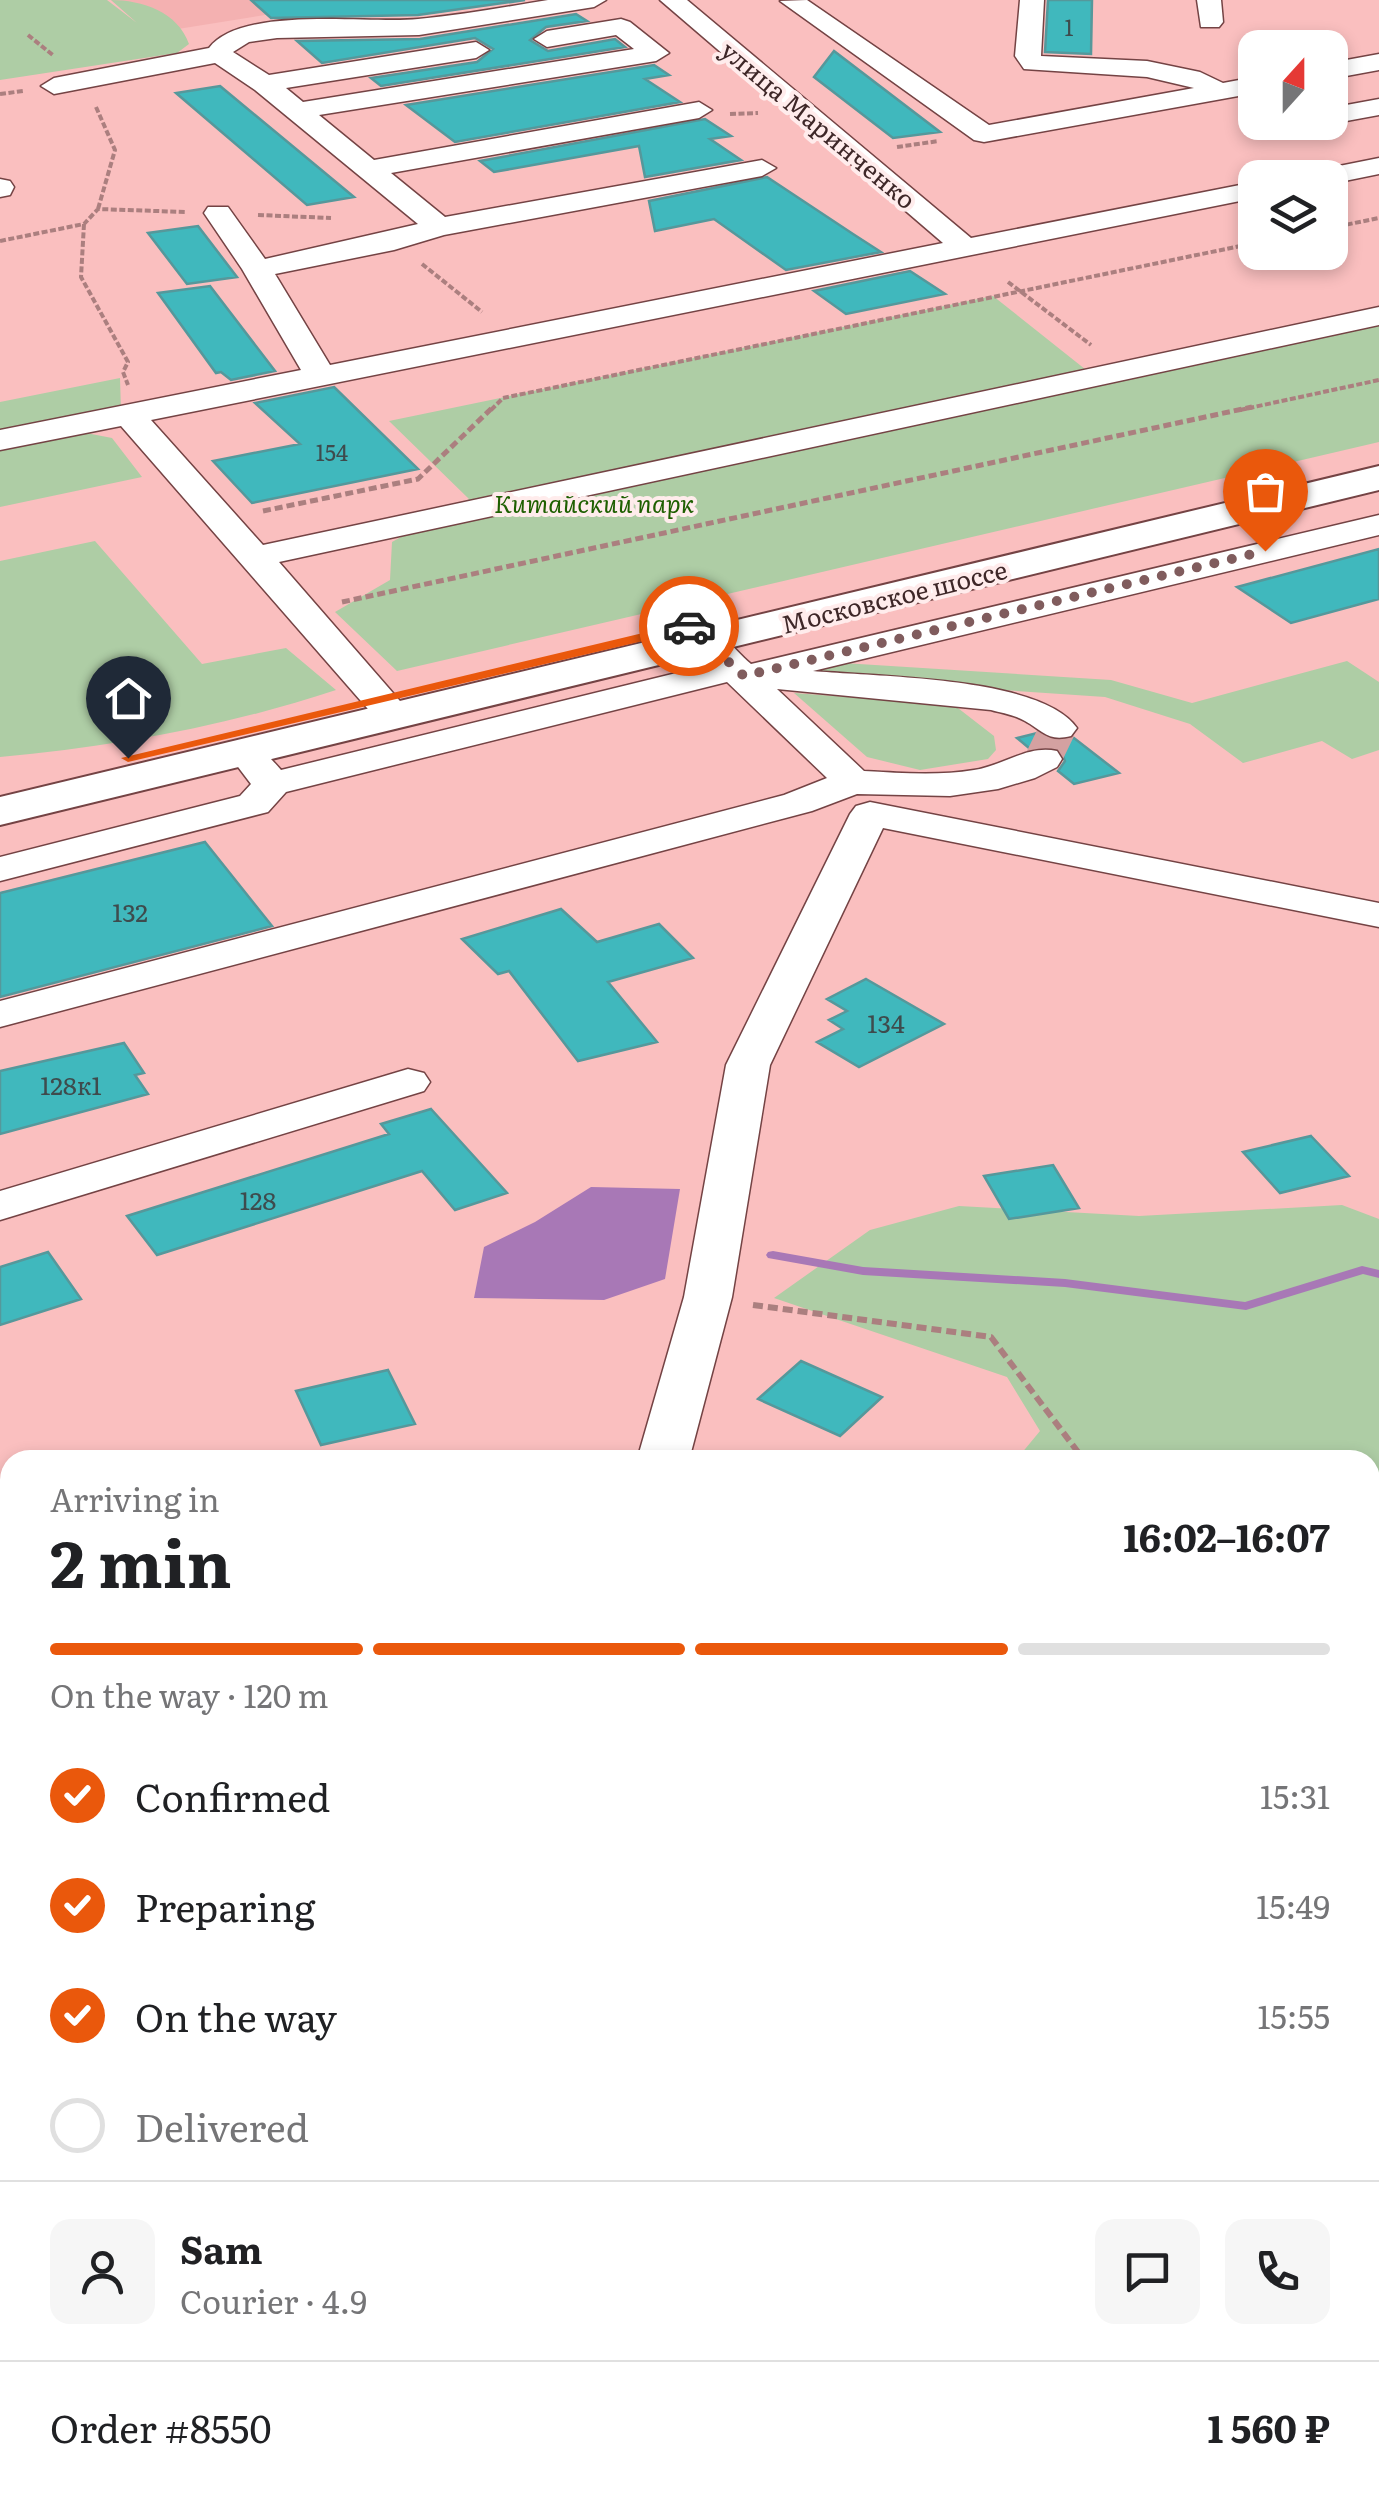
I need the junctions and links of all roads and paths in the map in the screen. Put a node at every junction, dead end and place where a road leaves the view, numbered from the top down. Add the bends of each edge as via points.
1 (594, 0) edge
2 (672, 0) edge
3 (804, 0) edge
4 (1032, 0) edge
5 (791, 1) edge
6 (219, 54) junction
7 (1379, 62) edge
8 (1348, 68) edge
9 (264, 84) junction
10 (54, 86) dead end
11 (1238, 88) edge
12 (1222, 90) junction
13 (1238, 99) edge
14 (1379, 107) edge
15 (699, 110) dead end
16 (297, 111) junction
17 (1348, 113) edge
18 (1379, 166) edge
19 (762, 168) dead end
20 (368, 169) junction
21 (1348, 172) edge
22 (1238, 193) edge
23 (218, 213) joint
24 (1379, 218) edge
25 (84, 224) junction
26 (1348, 224) edge
27 (439, 227) junction
28 (0, 241) edge
29 (394, 241) junction
30 (1238, 247) edge
31 (966, 248) junction
32 (257, 269) junction
33 (1008, 282) dead end
34 (1020, 292) junction
35 (1379, 316) edge
36 (514, 338) junction
37 (1125, 371) junction
38 (322, 376) junction
39 (1379, 380) edge
40 (130, 415) junction
41 (0, 440) edge
42 (1377, 477) edge
43 (222, 520) junction
44 (1379, 525) edge
45 (255, 557) junction
46 (302, 610) junction
47 (719, 653) junction
48 (387, 707) junction
49 (128, 758) junction
50 (258, 767) junction
51 (0, 772) edge
52 (0, 789) edge
53 (862, 798) junction
54 (0, 810) edge
55 (0, 869) edge
56 (1379, 915) edge
57 (0, 1014) edge
58 (408, 1082) dead end
59 (0, 1206) edge
60 (708, 1298) junction
61 (666, 1450) edge
62 (1076, 1450) edge

1 - 6 street via 416,28 258,33 232,40
2 - 31 street, улица Маринченко
3 - 5 street
4 - 12 street via 1033,63 1178,73
5 - 12 street via 984,134
6 - 9 street
6 - 10 street
7 - 8 street
9 - 16 street
9 - 16 street via 622,27 656,52
11 - 12 street
12 - 13 street
14 - 17 street
15 - 20 street
16 - 20 street
18 - 21 street
19 - 27 street
20 - 27 street
22 - 31 street
23 - 25 path via 98,209
23 - 32 street
24 - 26 path
25 - 28 path
25 - 40 path via 81,277 128,362 123,372 132,394
27 - 29 street
29 - 32 street
29 - 36 path
30 - 34 path
31 - 36 street
32 - 38 street
33 - 34 path
34 - 37 path
34 - 43 path via 503,398 418,479
35 - 37 street
36 - 38 street
37 - 45 street
38 - 40 street
39 - 46 path
40 - 41 street
40 - 43 street
42 - 47 main road, Московское шоссе
43 - 45 street
44 - 47 street
45 - 46 street
46 - 48 street
47 - 48 main road, Московское шоссе
47 - 50 street
47 - 53 street
47 - 53 street via 994,699 1036,712 1050,743 1000,776
48 - 49 main road, Московское шоссе
48 - 50 main road, Московское шоссе
49 - 51 main road
49 - 52 main road, Московское шоссе
50 - 54 main road, Московское шоссе
50 - 55 street via 254,804
53 - 56 street
53 - 57 street via 798,803
53 - 60 street via 748,1065
58 - 59 street
60 - 61 street
60 - 62 path via 990,1337

